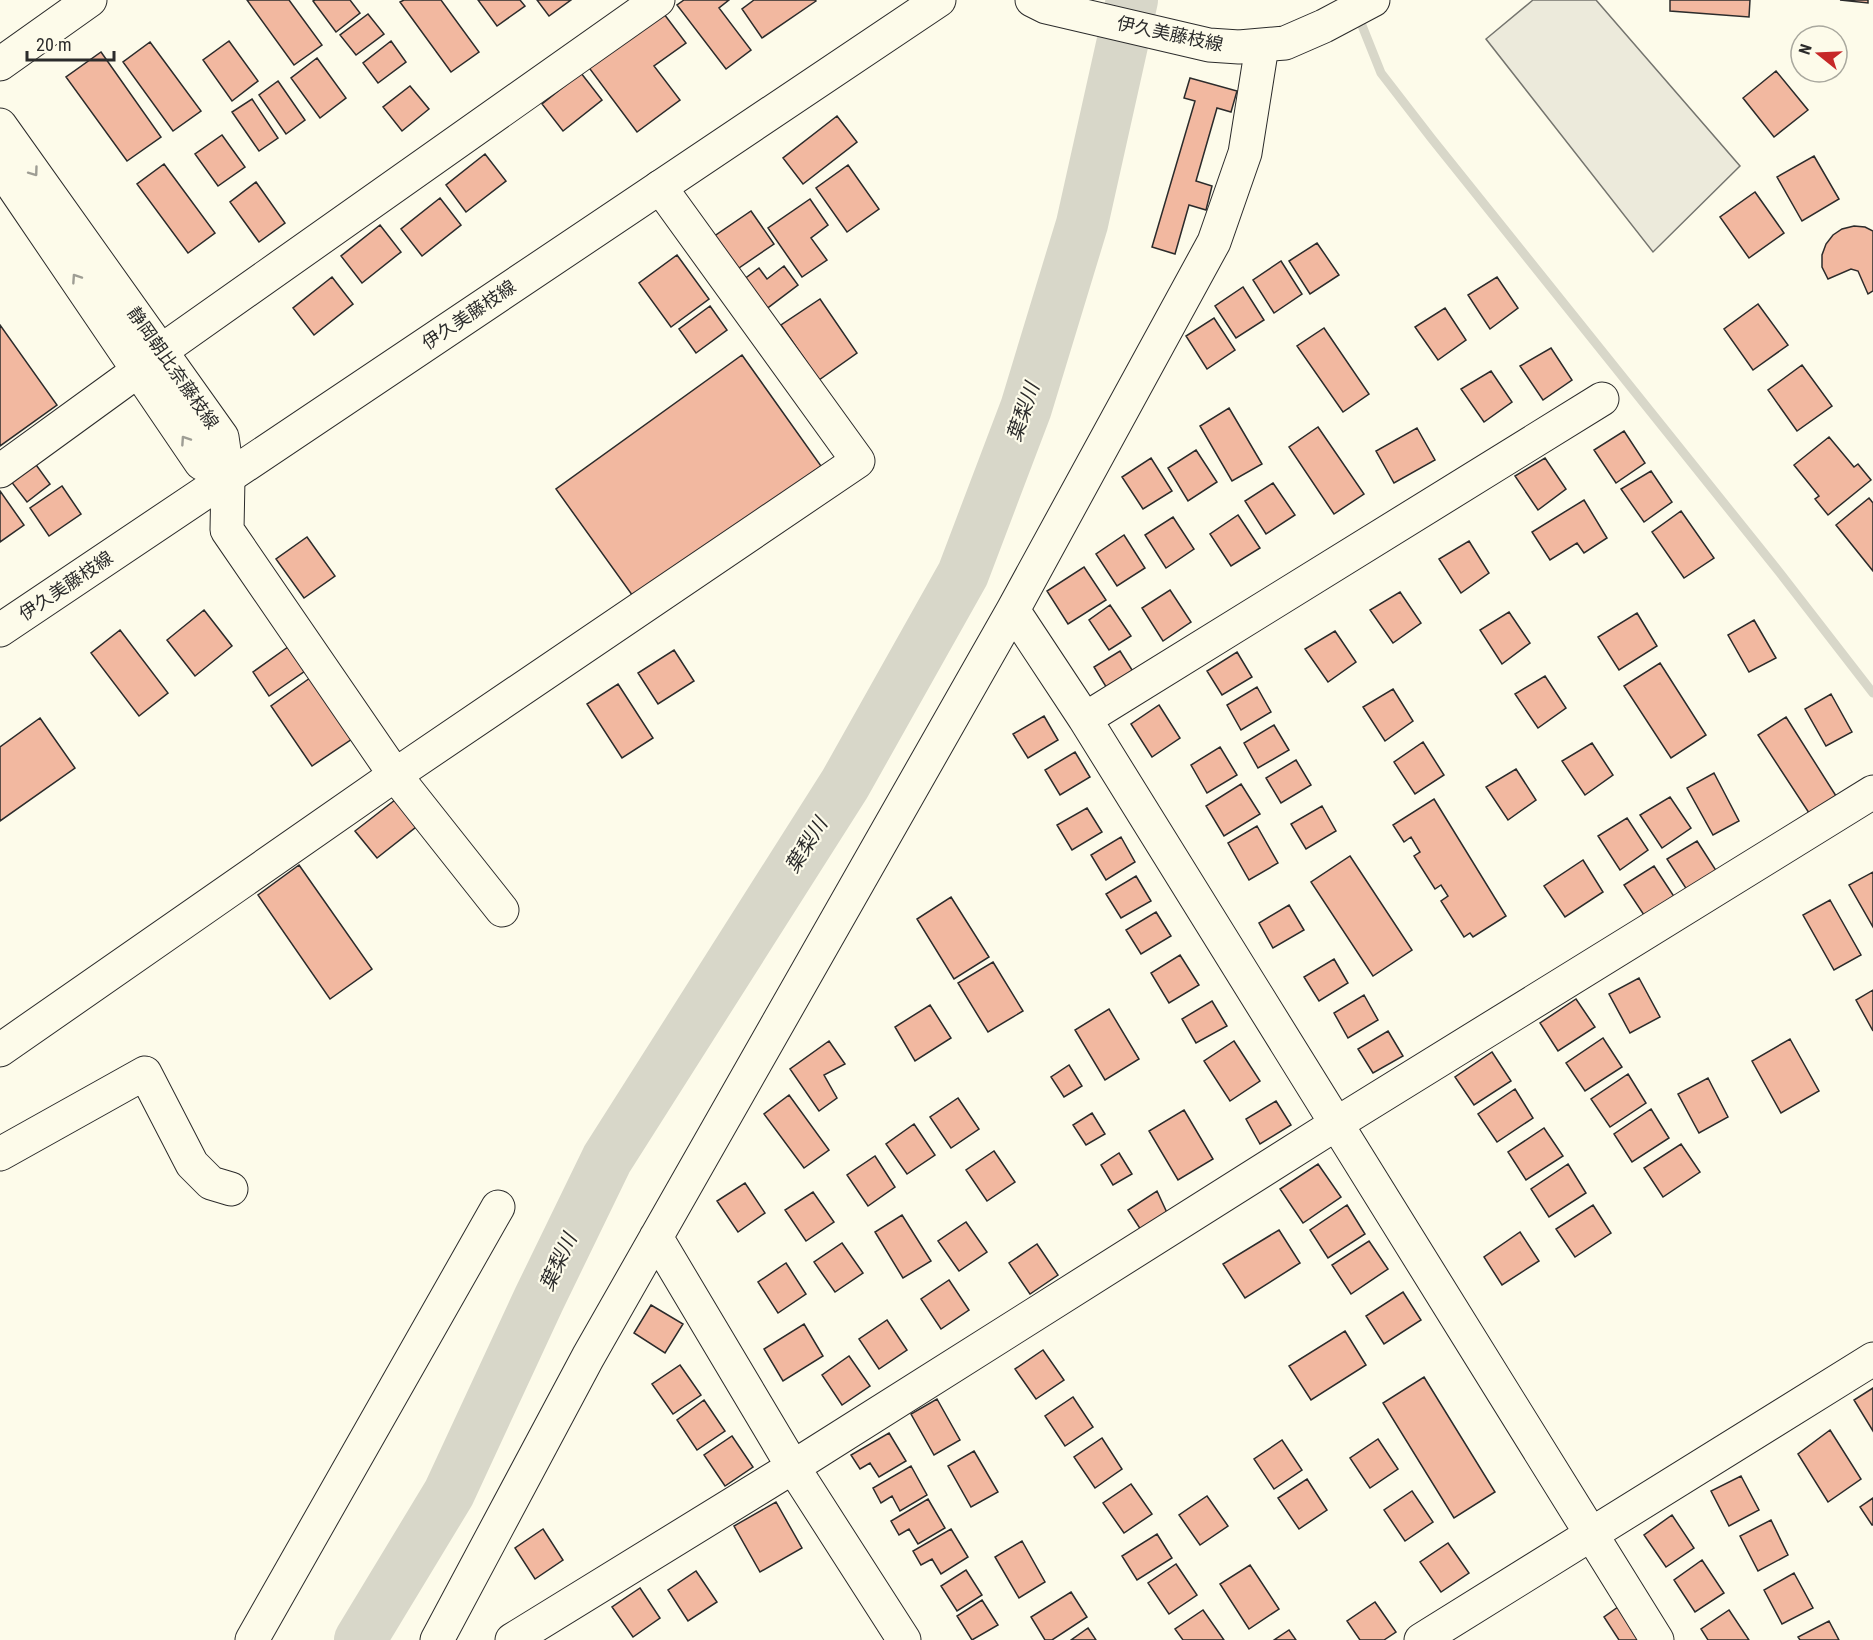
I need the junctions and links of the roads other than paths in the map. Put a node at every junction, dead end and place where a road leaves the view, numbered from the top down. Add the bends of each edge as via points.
1 (90, 0) edge
2 (658, 0) edge
3 (939, 0) edge
4 (1372, 0) edge
5 (1039, 3) edge
6 (1262, 46) junction
7 (0, 64) edge
8 (0, 124) edge
9 (0, 167) edge
10 (660, 187) junction
11 (150, 361) junction
12 (1602, 399) dead end
13 (0, 471) edge
14 (228, 478) junction
15 (1013, 610) junction
16 (0, 630) edge
17 (1085, 719) junction
18 (395, 775) junction
19 (1873, 792) edge
20 (502, 910) dead end
21 (0, 1050) edge
22 (1336, 1124) junction
23 (1, 1153) edge
24 (231, 1189) dead end
25 (498, 1207) dead end
26 (656, 1237) junction
27 (1873, 1359) edge
28 (793, 1467) junction
29 (1591, 1533) junction
30 (252, 1640) edge
31 (437, 1640) edge
32 (512, 1640) edge
33 (904, 1640) edge
34 (1420, 1640) edge
35 (1657, 1640) edge

1 - 7 street
2 - 11 street
3 - 10 street, 伊久美藤枝線
4 - 6 street, 伊久美藤枝線 via 1285,43
5 - 6 street, 伊久美藤枝線 via 1209,45
6 - 15 street via 1245,153 1214,242
8 -> 11 street, 静岡朝比奈藤枝線
11 -> 9 street, 静岡朝比奈藤枝線
10 - 14 street, 伊久美藤枝線
10 - 18 street via 858,461
11 - 13 street
11 - 14 street, 静岡朝比奈藤枝線 via 201,463
12 - 17 street
14 - 16 street, 伊久美藤枝線
14 - 18 street via 227,530
15 - 17 street
15 - 26 street
17 - 22 street
18 - 20 street
18 - 21 street
19 - 22 street
22 - 28 street
22 - 29 street
23 - 24 street via 145,1073 192,1164 211,1183
25 - 30 street
26 - 28 street
26 - 31 street
27 - 29 street
28 - 32 street
28 - 33 street
29 - 34 street
29 - 35 street

